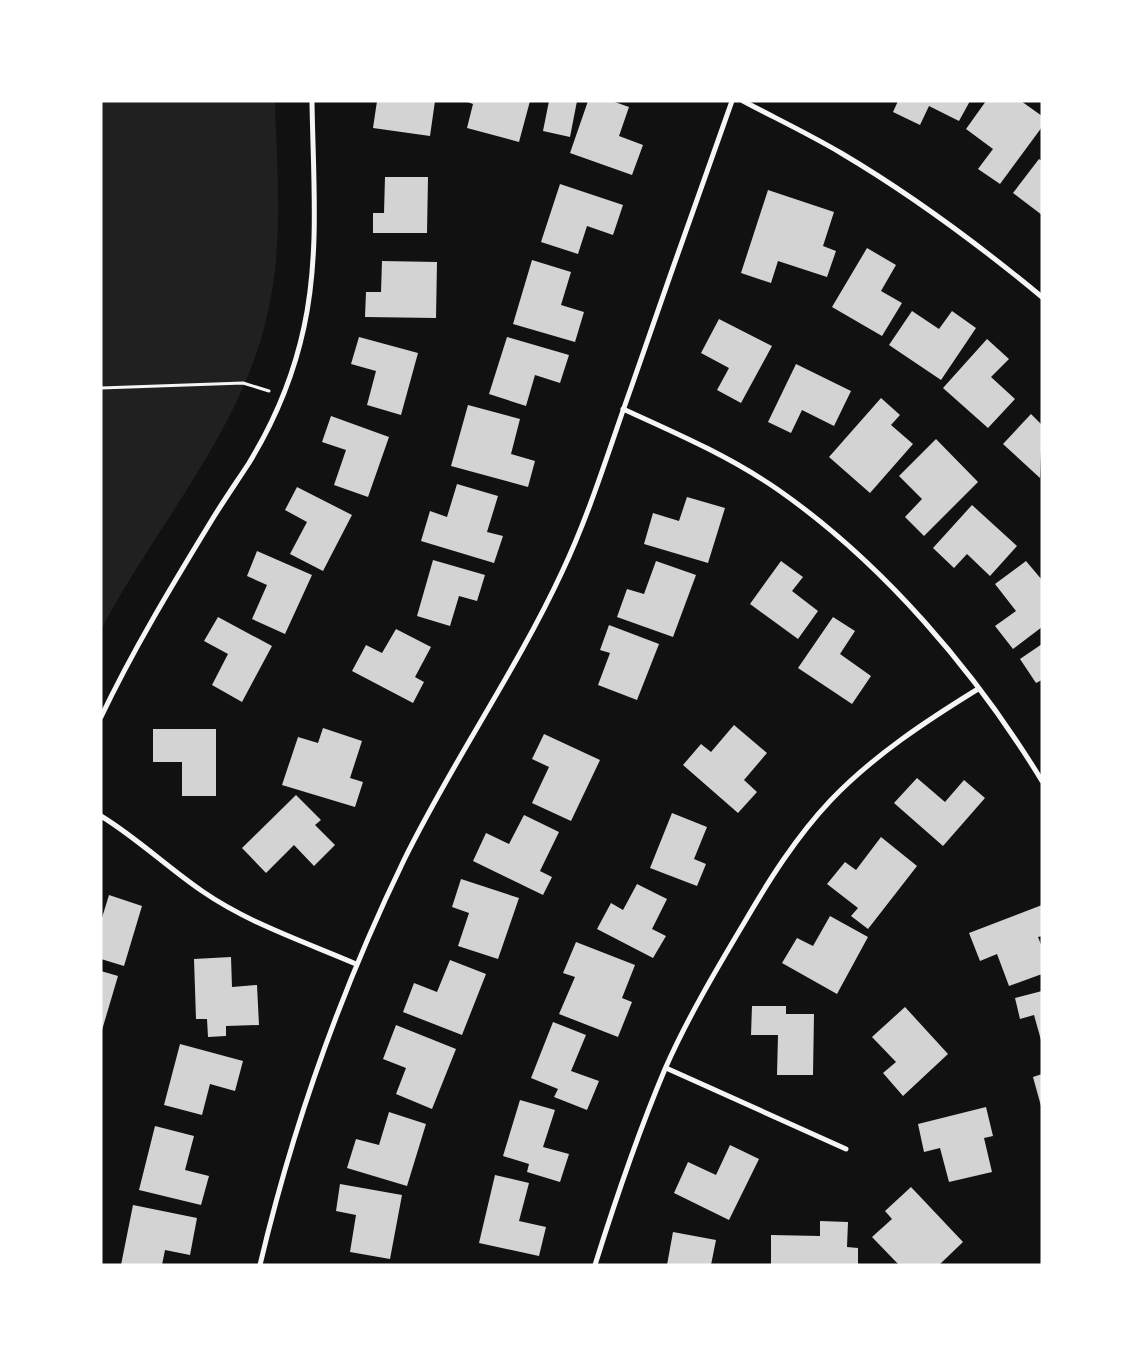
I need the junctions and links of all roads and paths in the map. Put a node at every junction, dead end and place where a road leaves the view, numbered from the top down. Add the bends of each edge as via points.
1 (312, 101) edge
2 (732, 101) edge
3 (743, 101) edge
4 (1042, 297) edge
5 (101, 388) edge
6 (282, 394) junction
7 (623, 409) junction
8 (978, 689) junction
9 (101, 717) edge
10 (1042, 781) edge
11 (101, 816) edge
12 (356, 964) junction
13 (666, 1068) junction
14 (846, 1149) dead end
15 (260, 1265) edge
16 (595, 1265) edge

1 - 6 street via 312,280 304,328
2 - 7 street
3 - 4 street via 840,152 921,203
5 - 6 path via 243,382
6 - 9 street via 250,461 162,603
7 - 8 street via 718,454 777,489 832,531 928,627
7 - 12 street via 563,571 534,628 451,770 404,860
8 - 10 street
8 - 13 street via 862,770 802,835 764,889 716,970
11 - 12 street via 131,834 202,891 242,914
12 - 15 street via 303,1109
13 - 14 street
13 - 16 street via 620,1185

